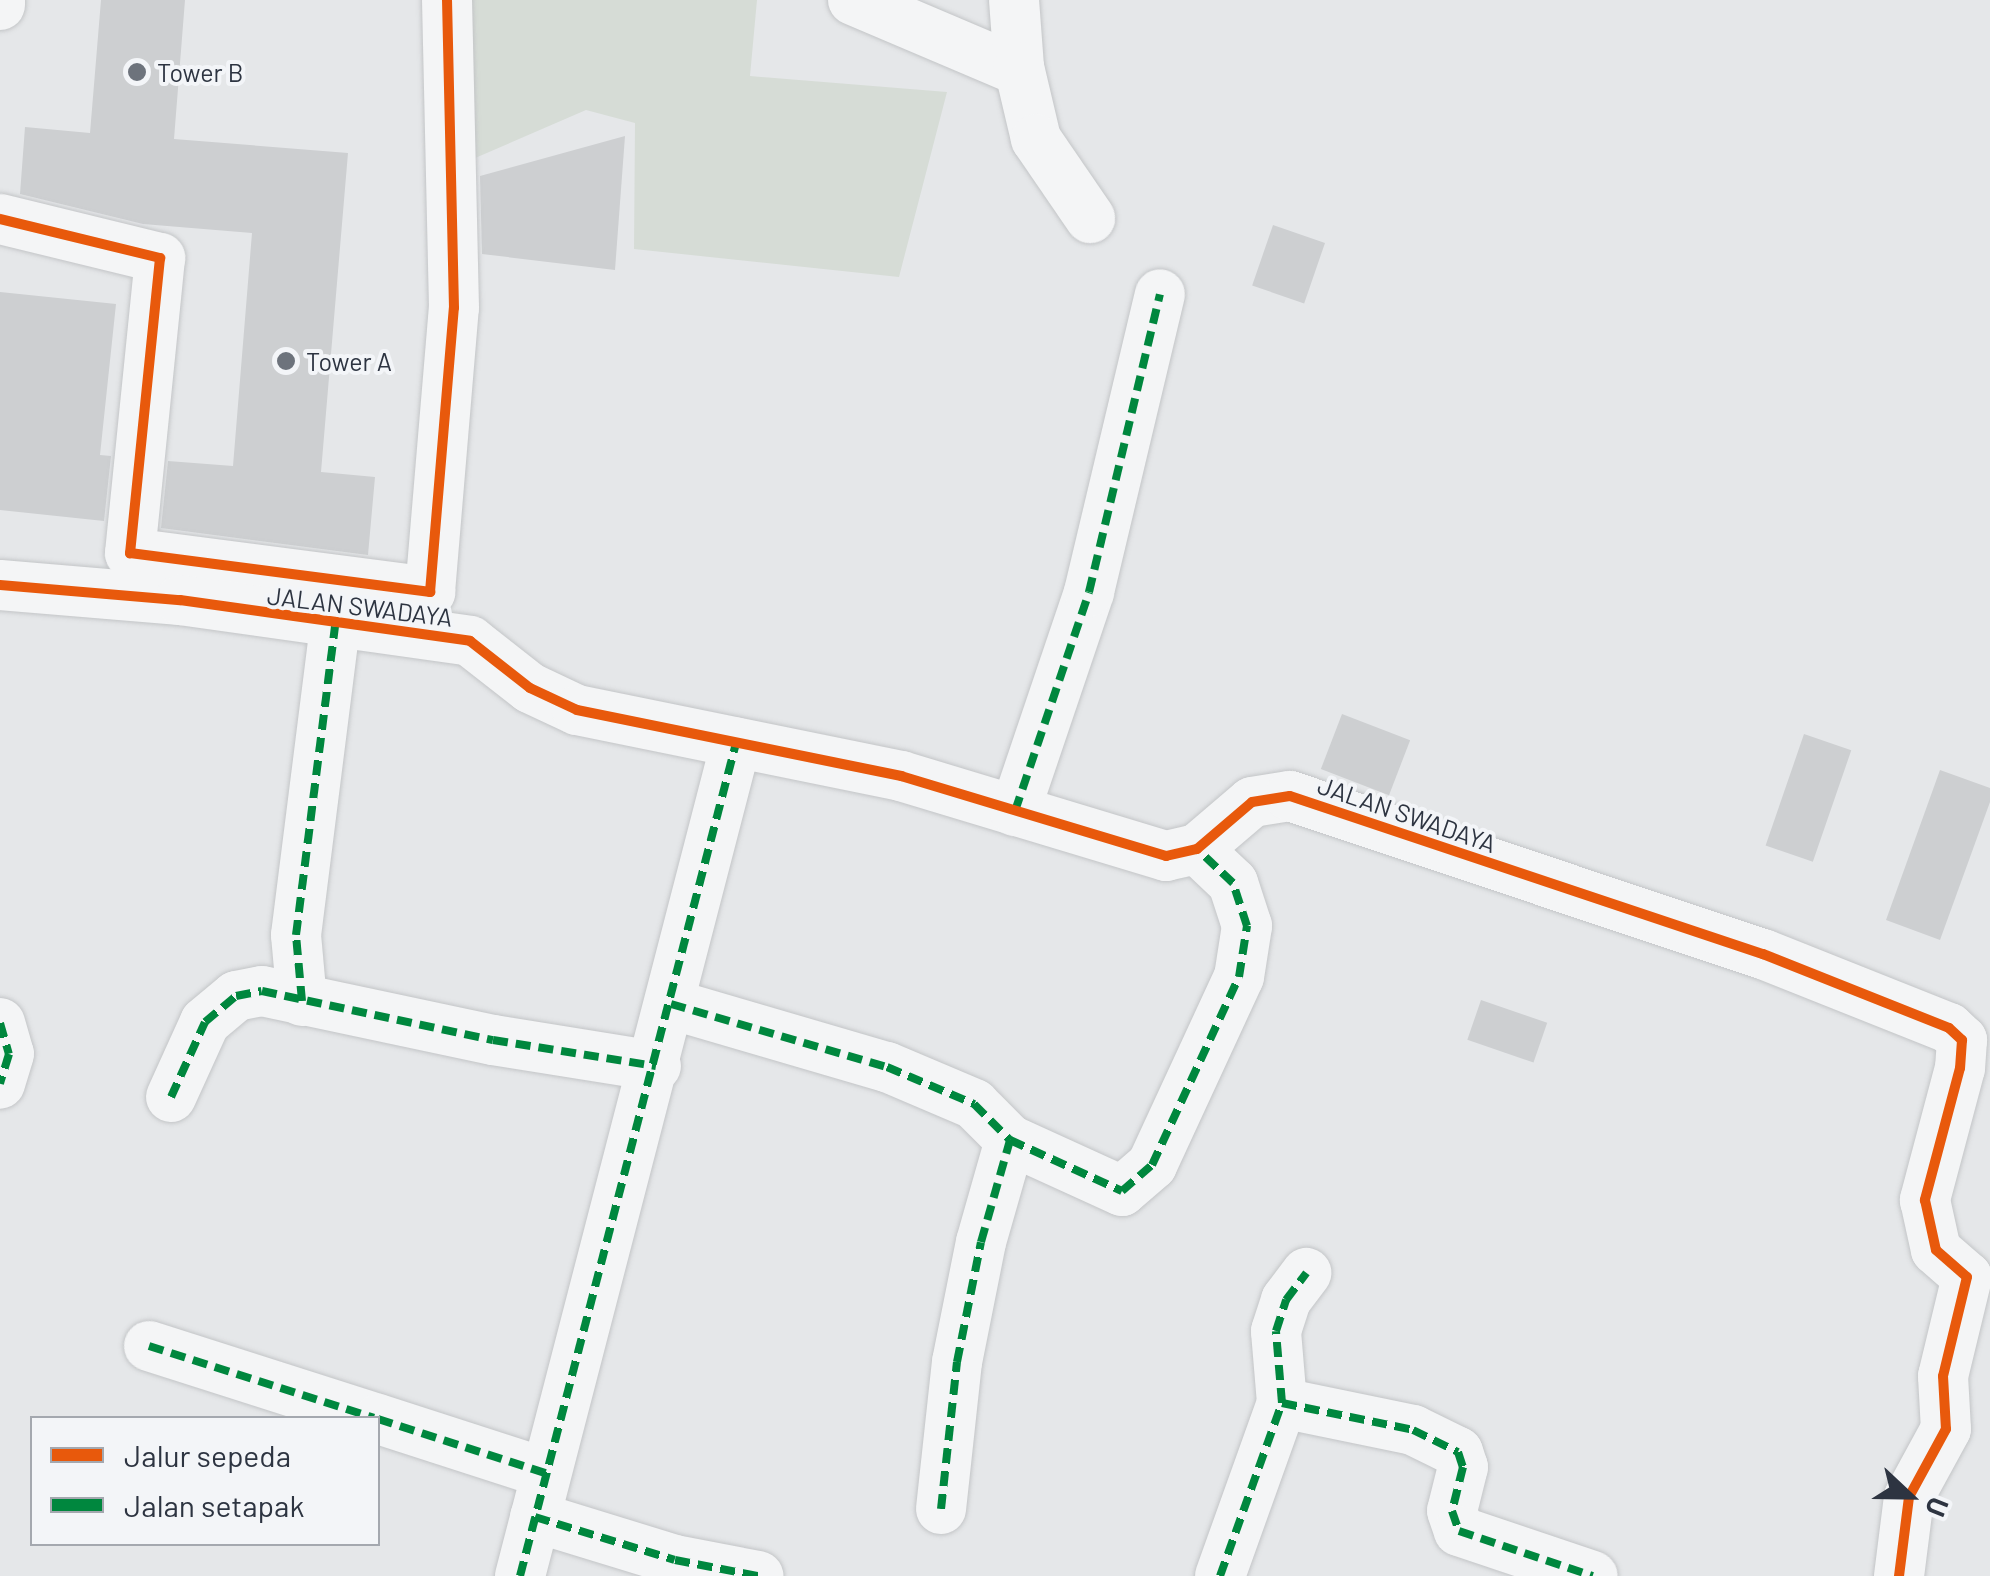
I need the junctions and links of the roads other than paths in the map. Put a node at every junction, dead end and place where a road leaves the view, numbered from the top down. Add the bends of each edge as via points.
1 (447, 0) edge
2 (852, 0) edge
3 (1014, 0) edge
4 (1020, 71) junction
5 (1090, 218) dead end
6 (0, 219) edge
7 (1160, 294) dead end
8 (0, 585) edge
9 (335, 626) junction
10 (736, 743) junction
11 (1015, 811) junction
12 (1197, 848) junction
13 (302, 1001) junction
14 (671, 1004) junction
15 (0, 1023) edge
16 (656, 1066) junction
17 (0, 1084) edge
18 (171, 1097) dead end
19 (1010, 1140) junction
20 (1306, 1273) dead end
21 (149, 1346) dead end
22 (1282, 1404) junction
23 (367, 1416) edge
24 (380, 1421) edge
25 (540, 1495) junction
26 (942, 1510) dead end
27 (520, 1576) edge
28 (758, 1576) edge
29 (1220, 1576) edge
30 (1594, 1576) edge
31 (1899, 1576) edge

1 - 6 street via 454,308 430,592 130,553 160,258
2 - 4 street
3 - 4 street
4 - 5 street via 1036,139
7 - 11 street via 1094,574
8 - 9 street, JALAN SWADAYA via 180,600
9 - 10 street, JALAN SWADAYA via 470,641 530,688 577,710
9 - 13 street via 296,935
10 - 11 street, JALAN SWADAYA via 901,776
10 - 14 street
11 - 12 street, JALAN SWADAYA via 1166,856
12 - 19 street via 1233,884 1247,926 1240,977 1152,1166 1122,1191
12 - 31 street, JALAN SWADAYA via 1252,802 1290,796 1907,1006 1962,1040 1925,1200 1936,1250 1967,1277 1944,1376 1946,1429 1909,1497
13 - 16 street
13 - 18 street via 262,991 224,1004 194,1039
14 - 16 street
14 - 19 street via 887,1068 974,1104
15 - 17 street via 9,1054
16 - 25 street
19 - 26 street via 980,1242 957,1362
20 - 22 street via 1286,1300 1276,1331
21 - 23 street
22 - 29 street
22 - 30 street via 1413,1430 1458,1452 1463,1467 1452,1511 1459,1530
24 - 25 street
25 - 27 street
25 - 28 street via 675,1560

